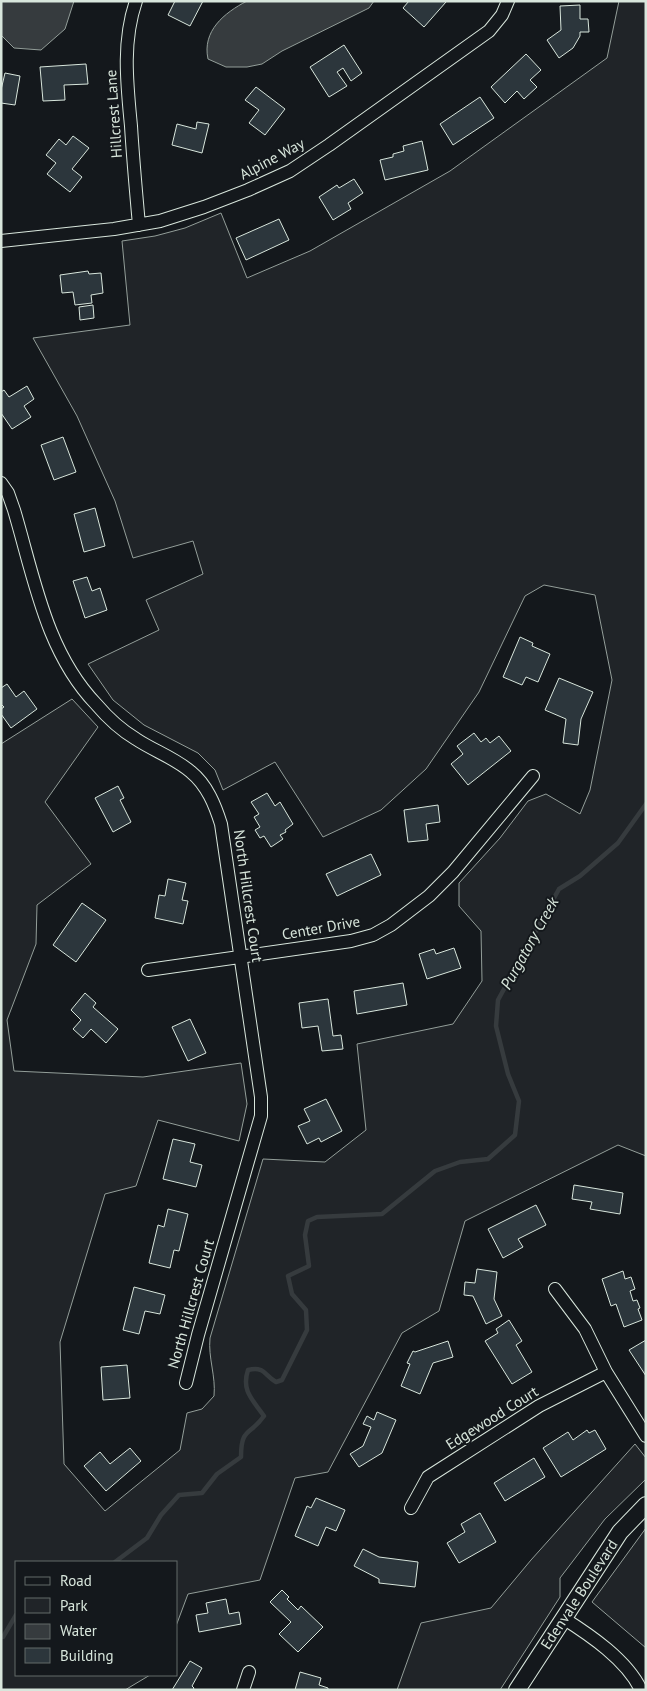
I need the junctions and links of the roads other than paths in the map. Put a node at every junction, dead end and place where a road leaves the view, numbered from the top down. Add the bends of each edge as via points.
1 (136, 1) edge
2 (508, 1) edge
3 (139, 225) junction
4 (1, 241) edge
5 (1, 483) edge
6 (533, 776) dead end
7 (240, 957) junction
8 (148, 970) dead end
9 (555, 1289) dead end
10 (606, 1372) junction
11 (186, 1382) dead end
12 (646, 1436) edge
13 (646, 1505) edge
14 (410, 1508) dead end
15 (563, 1618) junction
16 (249, 1672) dead end
17 (243, 1690) edge
18 (517, 1690) edge
19 (641, 1690) edge

1 - 3 street, Hillcrest Lane via 126,46
2 - 3 street, Alpine Way via 489,31 290,171 204,207
3 - 4 street, Alpine Way
5 - 7 street, North Hillcrest Court via 14,510 46,620 61,657 95,704 134,739 192,772 216,808
6 - 7 street, Center Drive via 454,872 391,925 373,935 351,941
7 - 8 street, Center Drive
7 - 11 street, North Hillcrest Court via 261,1116
9 - 10 street via 585,1329
10 - 12 street
10 - 14 street, Edgewood Court via 539,1406 428,1477
13 - 15 street, Edenvale Boulevard via 620,1532
15 - 18 street, Edenvale Boulevard
15 - 19 street via 606,1649
16 - 17 street

